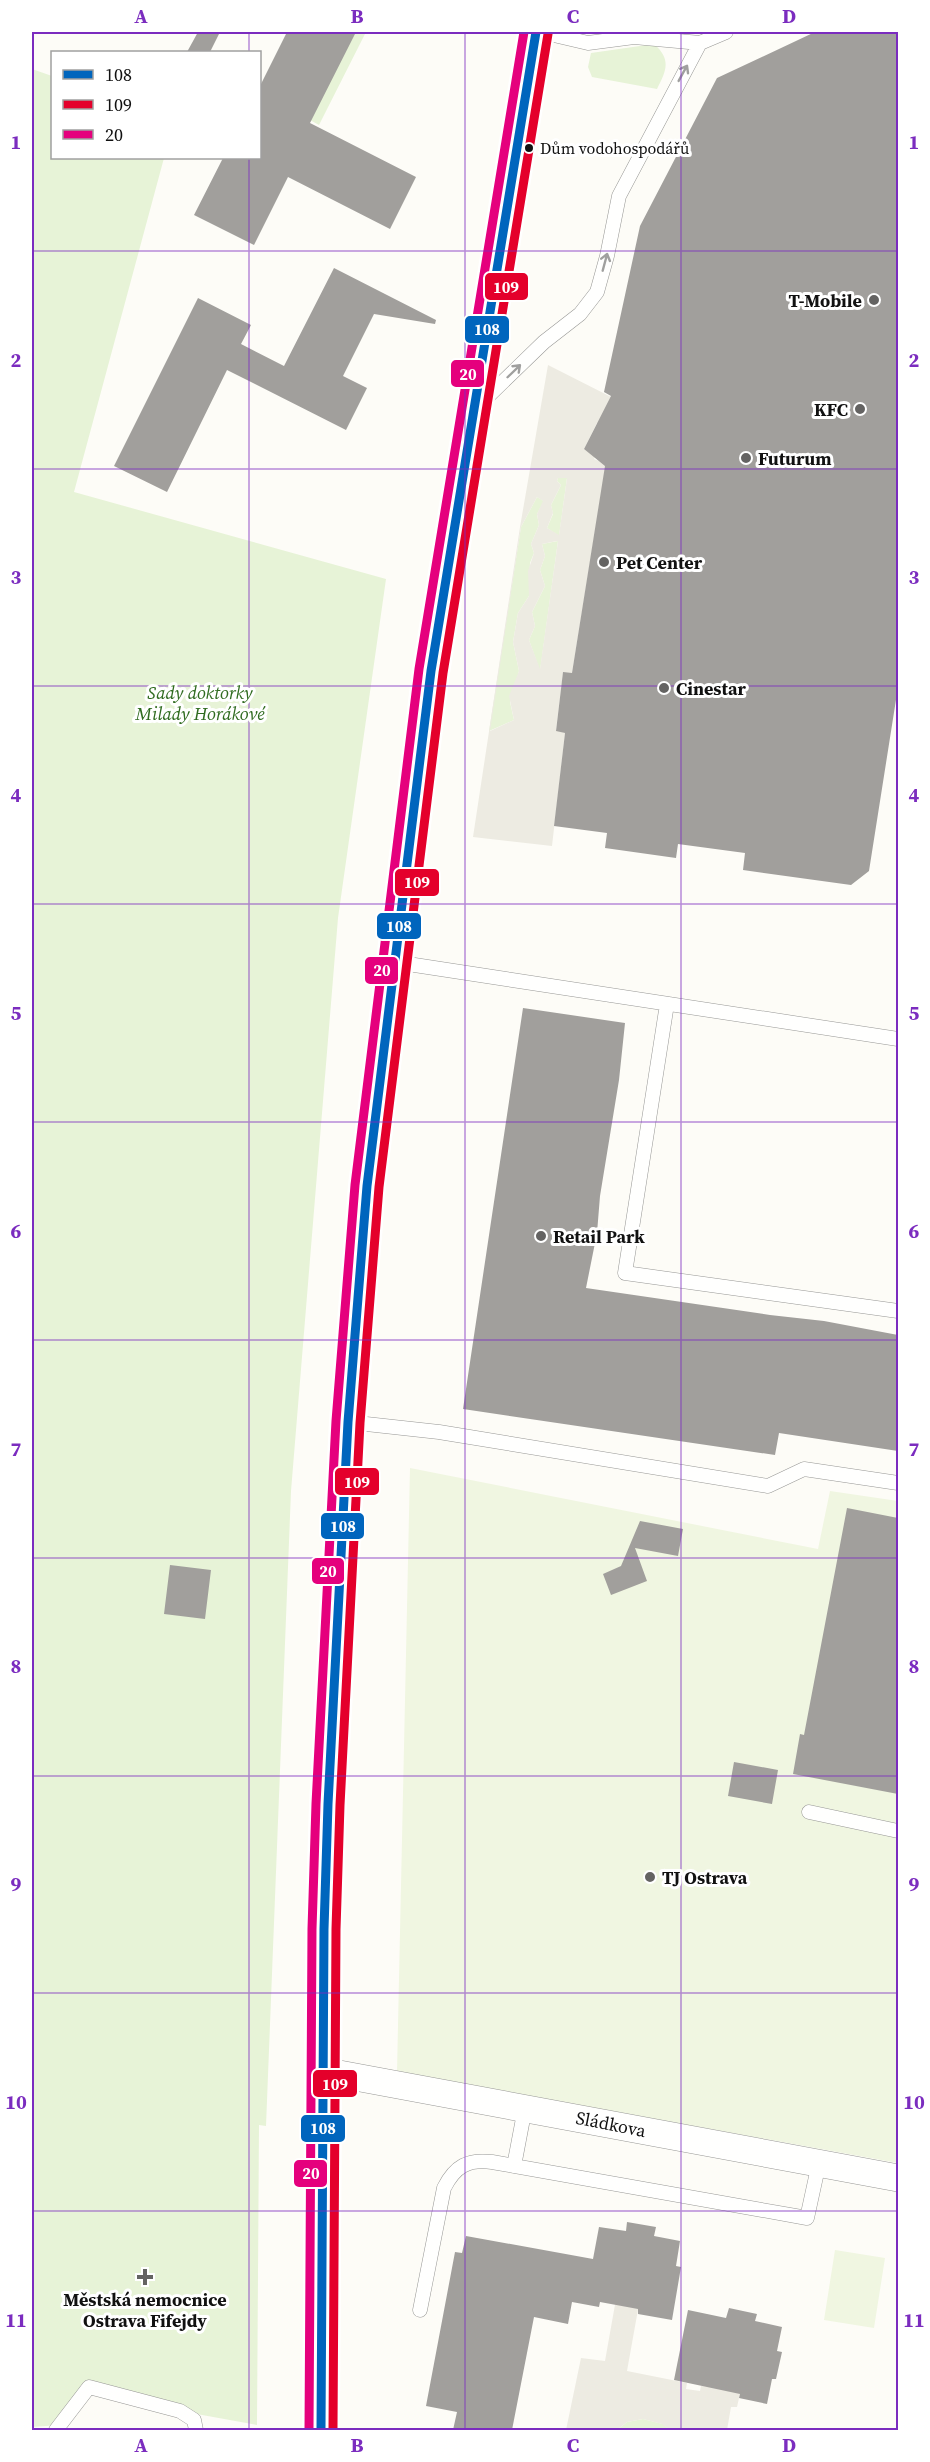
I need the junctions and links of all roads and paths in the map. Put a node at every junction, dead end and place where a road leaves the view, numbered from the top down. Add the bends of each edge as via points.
1 (536, 32) edge
2 (541, 32) edge
3 (726, 32) edge
4 (628, 34) edge
5 (697, 37) edge
6 (472, 412) junction
7 (395, 962) junction
8 (667, 1004) junction
9 (898, 1039) edge
10 (898, 1311) edge
11 (348, 1422) junction
12 (898, 1483) edge
13 (809, 1812) dead end
14 (898, 1831) edge
15 (323, 2071) junction
16 (525, 2108) junction
17 (819, 2163) junction
18 (514, 2166) junction
19 (898, 2178) edge
20 (420, 2310) dead end
21 (56, 2430) edge
22 (196, 2430) edge
23 (321, 2430) edge

1 - 6 street
2 - 4 lane via 588,43
3 - 5 lane
4 - 5 lane
6 -> 5 lane via 544,342 580,314 597,292 619,196
6 - 7 street via 431,670
7 - 8 lane
7 - 11 street via 367,1186
8 - 9 lane
8 - 10 lane via 625,1273
11 - 12 lane via 439,1432 768,1486 804,1468
11 - 15 street via 328,1815
13 - 14 lane
15 - 16 street, Sládkova
15 - 23 street
16 - 17 street, Sládkova
16 - 18 lane
17 - 18 lane via 807,2218
17 - 19 street, Sládkova
18 - 20 lane via 473,2161 462,2165 449,2178 441,2197
21 - 22 lane via 89,2387 180,2411 194,2421

